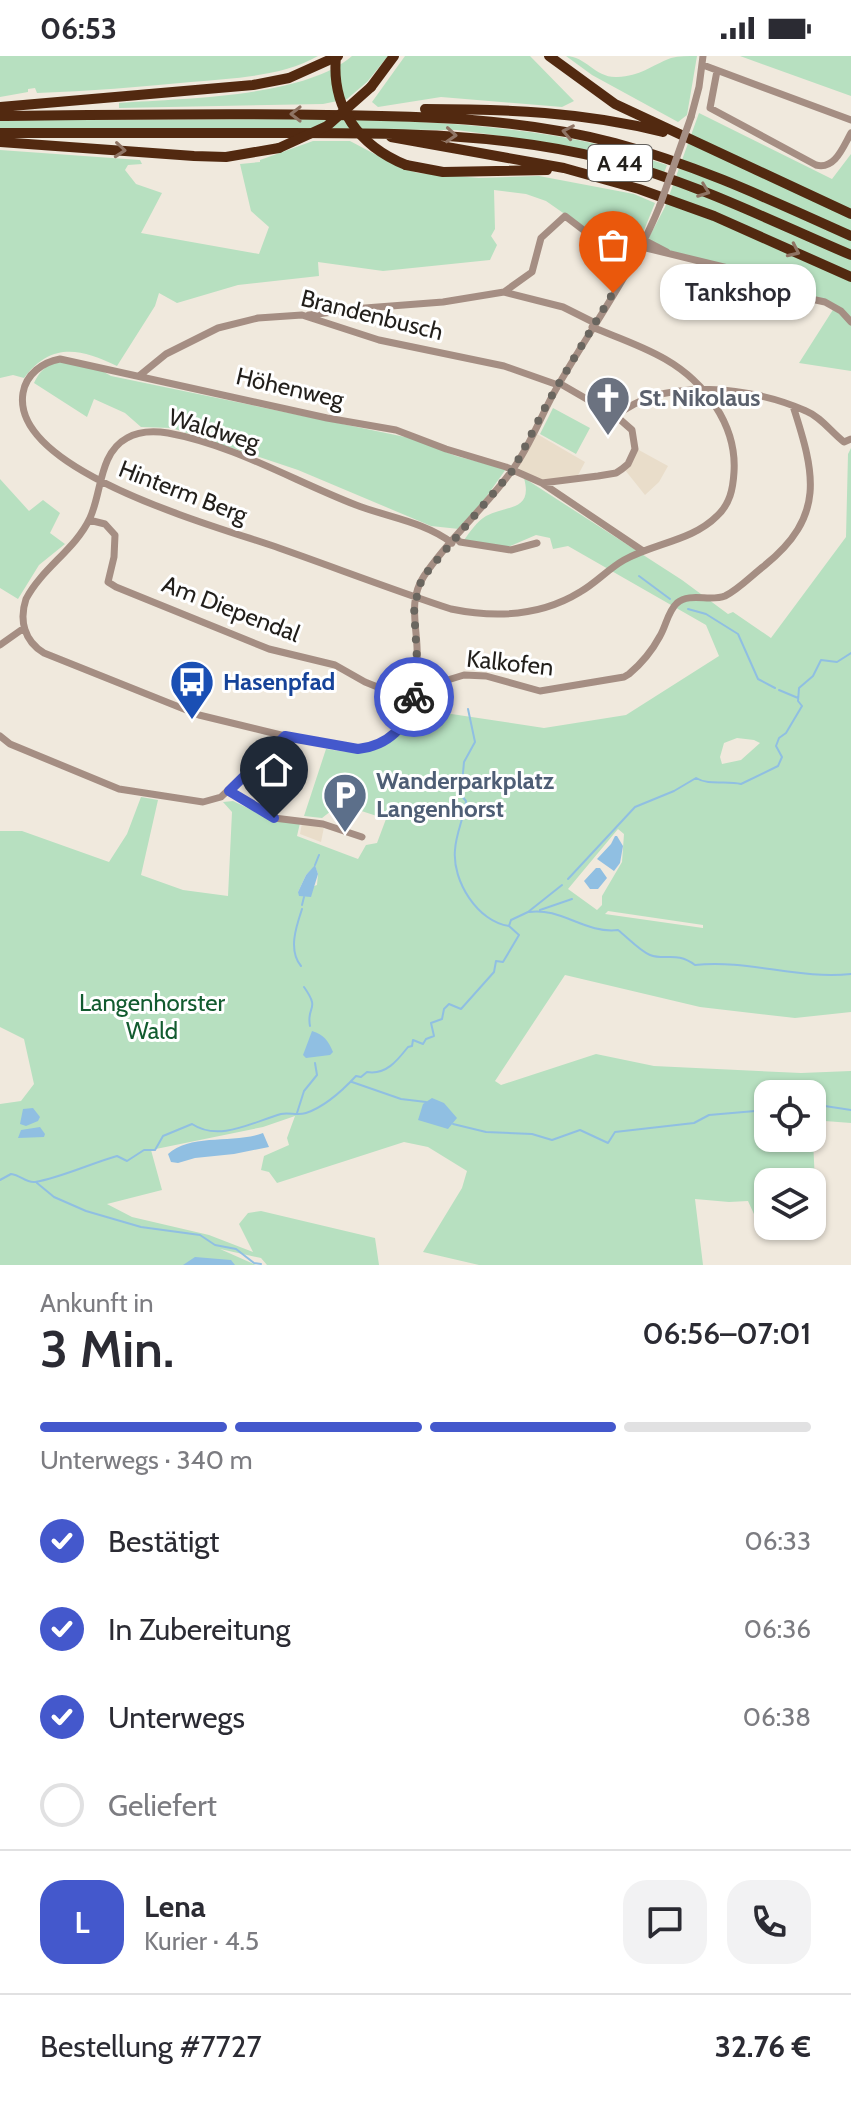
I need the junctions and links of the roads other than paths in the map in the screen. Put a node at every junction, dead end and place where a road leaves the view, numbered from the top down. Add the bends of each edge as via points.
1 (337, 56) edge
2 (394, 56) edge
3 (549, 56) edge
4 (703, 60) edge
5 (717, 71) junction
6 (0, 107) edge
7 (374, 115) junction
8 (0, 116) edge
9 (851, 120) edge
10 (373, 132) junction
11 (0, 133) edge
12 (851, 133) edge
13 (0, 142) edge
14 (703, 146) junction
15 (578, 173) junction
16 (851, 214) edge
17 (851, 236) edge
18 (642, 244) junction
19 (851, 255) edge
20 (851, 277) edge
21 (504, 292) junction
22 (307, 315) junction
23 (851, 322) edge
24 (594, 325) junction
25 (54, 360) joint
26 (139, 376) junction
27 (558, 384) junction
28 (703, 390) junction
29 (793, 406) junction
30 (616, 416) junction
31 (851, 439) edge
32 (513, 470) junction
33 (101, 482) junction
34 (542, 483) junction
35 (89, 520) junction
36 (454, 540) junction
37 (537, 543) dead end
38 (640, 552) junction
39 (415, 598) junction
40 (24, 628) junction
41 (0, 645) edge
42 (415, 690) junction
43 (0, 736) edge
44 (285, 736) junction
45 (229, 791) junction
46 (362, 837) dead end

1 - 6 highway via 289,78 253,85
1 - 15 highway, bridge via 337,88 350,122 371,147 406,165 443,172
13 -> 2 highway, bridge via 226,157 279,148 327,126 371,87
3 - 14 highway via 615,104
4 - 5 street
4 - 18 street, bridge via 691,117
5 - 9 street
5 - 12 street via 710,108 816,165 832,164
7 -> 8 highway, A 44
7 - 14 highway via 405,109 535,112 633,124
17 -> 7 highway, A 44 via 713,175 613,142 518,123
10 - 11 highway, A 44
10 - 15 highway
10 -> 19 highway, A 44 via 491,138 609,160 706,191
14 - 16 highway
15 -> 20 highway via 686,205
18 - 21 street via 586,232 565,216 541,238 532,272
18 - 23 street via 825,302
18 - 24 street
21 - 22 street
21 - 24 street, Hinterm Berg via 563,307
22 - 26 street, Brandenbusch via 258,318 218,328 175,349
22 - 27 street, Brandenbusch via 379,340 504,366
24 - 27 street
24 - 28 street, Hinterm Berg via 664,358
25 - 26 street, Höhenweg
25 - 33 street, Hinterm Berg via 28,381 23,413 52,450
26 - 32 street, Höhenweg via 396,430
27 - 30 street, Brandenbusch
27 - 32 street
28 - 29 street via 739,390
28 - 30 street via 659,396
28 - 38 street, Hinterm Berg via 733,444 730,498 709,523
29 - 31 street via 809,411 844,442
29 - 42 street, Kalkofen via 811,468 803,524 782,550 722,597 676,604 659,639 635,669 624,677 540,691 464,675
30 - 34 street via 632,430 635,444 622,469
32 - 34 street, Höhenweg
32 - 36 street
33 - 35 street, Waldweg
33 - 36 street, Waldweg via 110,455 125,438 166,433
33 - 39 street, Hinterm Berg
34 - 38 street, Höhenweg
35 - 40 street, Waldweg via 29,593
35 - 42 street, Am Diependal via 105,524 115,535 108,582 116,587 278,652 335,665 376,687
36 - 37 street via 511,550
36 - 39 street via 422,578
38 - 39 street, Hinterm Berg via 581,591 529,612 465,612
39 - 42 street
40 - 41 street
40 - 44 street via 44,653 195,714
42 - 44 street via 403,725 374,746 358,749
43 - 45 street via 119,789 203,802
44 - 45 street
45 - 46 street via 274,818 323,824

